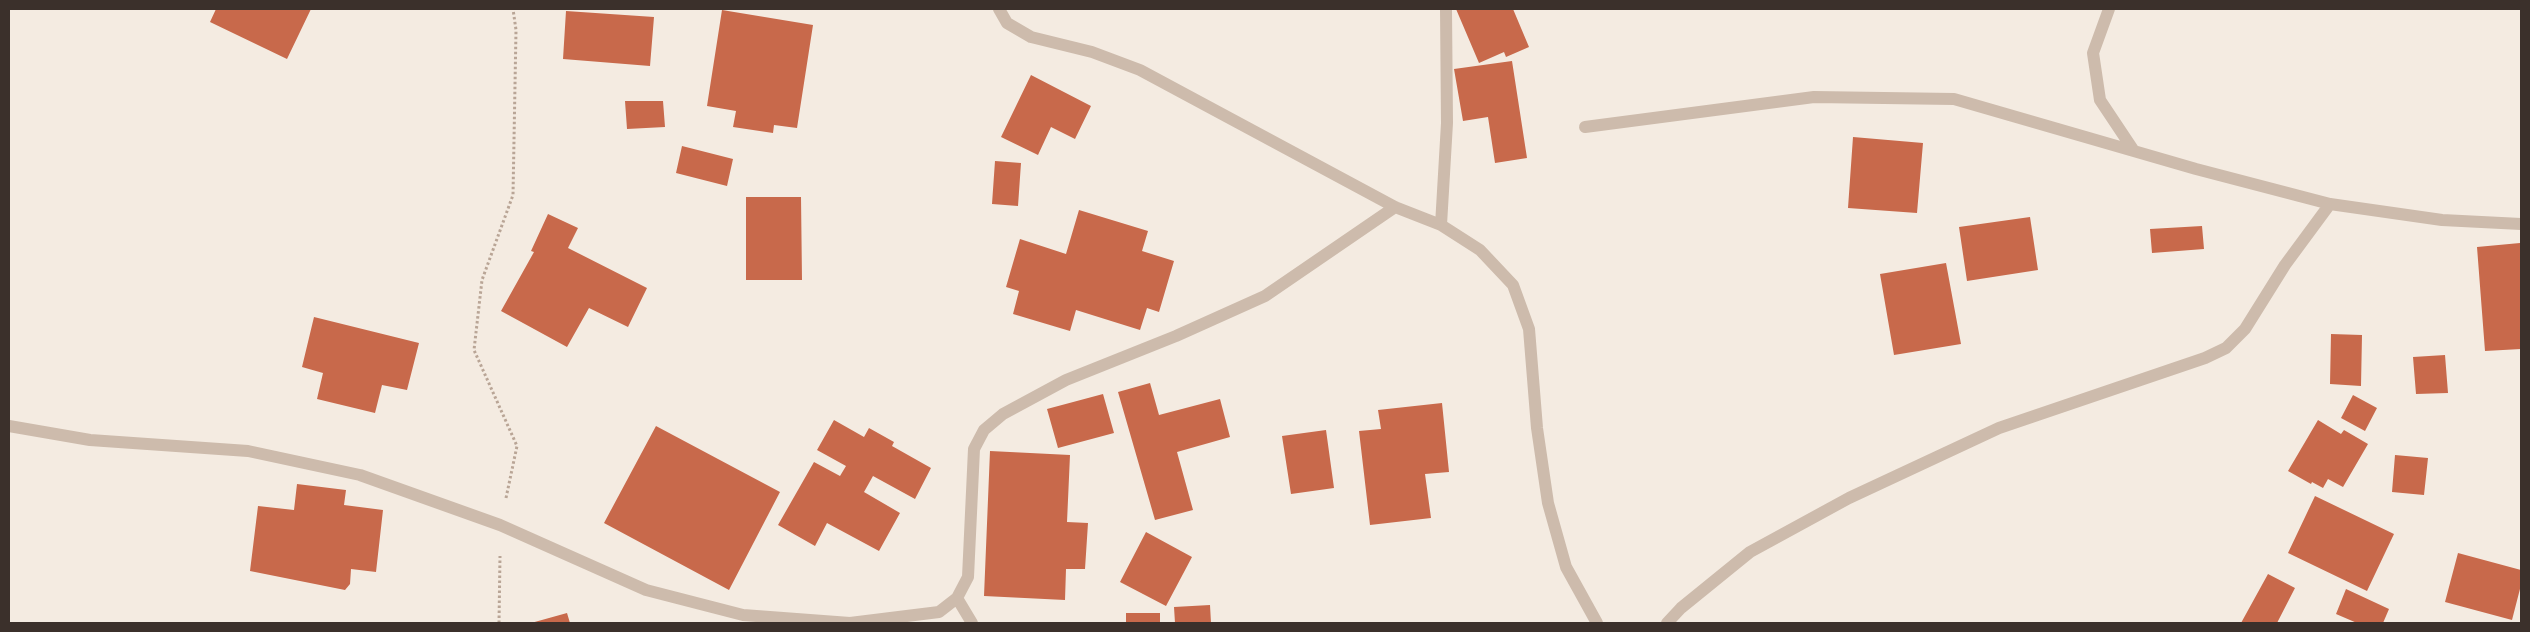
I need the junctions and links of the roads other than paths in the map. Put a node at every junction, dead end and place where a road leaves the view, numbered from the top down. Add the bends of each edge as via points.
1 (999, 9) edge
2 (1446, 9) edge
3 (2109, 9) edge
4 (1585, 127) dead end
5 (2134, 151) junction
6 (2330, 204) junction
7 (1395, 207) junction
8 (2521, 224) edge
9 (1441, 225) junction
10 (9, 426) edge
11 (957, 598) junction
12 (972, 623) edge
13 (1597, 623) edge
14 (1667, 623) edge

1 - 7 street via 1007,22 1031,37 1092,52 1140,70
2 - 9 street via 1447,123
3 - 5 street via 2093,53 2100,100
4 - 5 street via 1814,97 1954,99
5 - 6 street
6 - 8 street via 2442,220
6 - 14 street via 2285,265 2245,330 2226,348 1999,428 1849,498 1750,552
7 - 9 street
7 - 11 street via 1265,296 1066,380 1003,414 984,430 974,449 968,577
9 - 13 street via 1480,250 1513,285 1529,329 1537,428 1548,503 1566,567
10 - 11 street via 90,440 248,451 360,475 500,525 646,590 743,615 850,623 939,612
11 - 12 street

